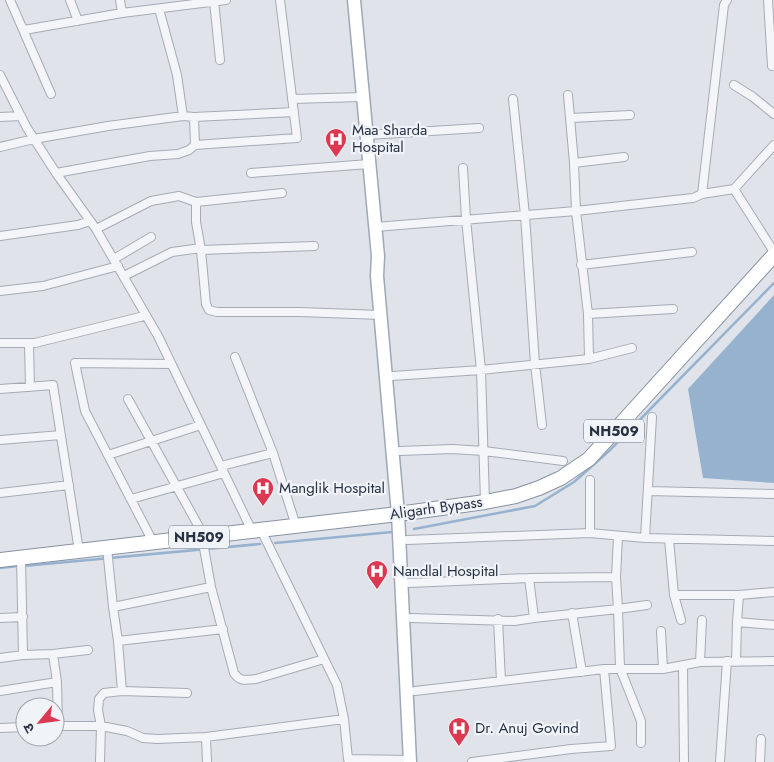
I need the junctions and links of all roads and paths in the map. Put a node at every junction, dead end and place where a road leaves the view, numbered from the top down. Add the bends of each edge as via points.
1 (10, 0) edge
2 (70, 0) edge
3 (120, 0) edge
4 (214, 0) edge
5 (226, 0) edge
6 (280, 0) edge
7 (354, 0) edge
8 (727, 0) edge
9 (768, 0) edge
10 (159, 9) junction
11 (122, 13) junction
12 (78, 21) junction
13 (24, 30) junction
14 (220, 60) dead end
15 (772, 66) dead end
16 (0, 76) edge
17 (734, 85) dead end
18 (51, 94) dead end
19 (568, 94) dead end
20 (362, 97) junction
21 (292, 99) junction
22 (513, 99) dead end
23 (294, 112) junction
24 (774, 114) edge
25 (630, 115) dead end
26 (20, 116) junction
27 (183, 116) junction
28 (0, 117) edge
29 (194, 117) junction
30 (571, 118) junction
31 (479, 128) dead end
32 (367, 135) junction
33 (34, 139) junction
34 (195, 145) junction
35 (774, 145) edge
36 (0, 147) edge
37 (624, 157) dead end
38 (574, 163) junction
39 (369, 164) junction
40 (463, 168) dead end
41 (251, 173) dead end
42 (56, 174) junction
43 (734, 189) junction
44 (282, 193) dead end
45 (702, 194) junction
46 (196, 202) junction
47 (576, 211) junction
48 (525, 215) junction
49 (466, 219) junction
50 (90, 221) junction
51 (375, 227) junction
52 (96, 229) junction
53 (0, 236) edge
54 (151, 237) dead end
55 (314, 246) dead end
56 (201, 249) junction
57 (692, 252) dead end
58 (774, 253) edge
59 (378, 256) junction
60 (116, 262) junction
61 (581, 265) junction
62 (124, 276) junction
63 (0, 291) edge
64 (673, 309) dead end
65 (588, 314) junction
66 (380, 315) junction
67 (144, 316) junction
68 (0, 343) edge
69 (28, 343) junction
70 (632, 348) dead end
71 (235, 357) dead end
72 (589, 359) junction
73 (171, 364) junction
74 (535, 364) junction
75 (481, 370) junction
76 (392, 376) junction
77 (30, 387) junction
78 (0, 389) edge
79 (128, 399) dead end
80 (652, 417) dead end
81 (201, 425) junction
82 (542, 425) dead end
83 (61, 435) junction
84 (0, 440) edge
85 (151, 440) junction
86 (400, 451) junction
87 (484, 451) junction
88 (273, 453) junction
89 (108, 455) junction
90 (563, 461) dead end
91 (222, 470) junction
92 (590, 480) dead end
93 (69, 485) junction
94 (176, 486) junction
95 (648, 490) junction
96 (0, 493) edge
97 (774, 494) edge
98 (131, 499) junction
99 (485, 502) junction
100 (402, 514) junction
101 (296, 526) junction
102 (256, 530) junction
103 (590, 533) junction
104 (618, 536) junction
105 (645, 538) junction
106 (203, 539) junction
107 (669, 539) junction
108 (407, 540) junction
109 (774, 541) edge
110 (153, 542) junction
111 (79, 551) junction
112 (108, 554) junction
113 (0, 560) edge
114 (21, 563) junction
115 (616, 577) junction
116 (529, 578) junction
117 (409, 583) junction
118 (211, 587) junction
119 (774, 592) edge
120 (674, 595) junction
121 (739, 595) junction
122 (647, 605) dead end
123 (113, 607) junction
124 (618, 609) junction
125 (572, 613) junction
126 (23, 617) junction
127 (0, 618) edge
128 (411, 618) junction
129 (534, 618) junction
130 (498, 619) junction
131 (681, 620) dead end
132 (702, 620) dead end
133 (737, 622) junction
134 (774, 625) edge
135 (222, 629) junction
136 (661, 631) dead end
137 (118, 641) junction
138 (88, 650) dead end
139 (54, 654) junction
140 (23, 655) junction
141 (0, 658) edge
142 (324, 659) junction
143 (774, 661) edge
144 (700, 662) junction
145 (731, 662) junction
146 (683, 666) junction
147 (620, 668) junction
148 (663, 668) junction
149 (604, 669) junction
150 (582, 672) junction
151 (501, 681) junction
152 (57, 682) junction
153 (0, 691) edge
154 (122, 691) junction
155 (415, 691) junction
156 (187, 693) dead end
157 (57, 697) edge
158 (412, 709) junction
159 (344, 719) junction
160 (65, 726) edge
161 (101, 726) junction
162 (15, 727) edge
163 (0, 728) edge
164 (206, 737) junction
165 (761, 739) dead end
166 (641, 743) dead end
167 (348, 761) edge
168 (413, 761) edge
169 (100, 762) edge
170 (207, 762) edge
171 (472, 762) edge
172 (684, 762) edge
173 (720, 762) edge
174 (760, 762) edge

1 - 13 street
2 - 12 street
3 - 11 street
4 - 5 street
4 - 10 street
4 - 14 street
6 - 21 street
7 - 20 main road
8 - 45 street
9 - 15 street
10 - 11 street
10 - 27 street via 177,74
11 - 12 street
12 - 13 street
13 - 18 street
16 - 26 street
17 - 24 street
19 - 30 street
20 - 21 street
20 - 32 main road
21 - 23 street
22 - 48 street
23 - 29 street
23 - 34 street via 297,138
25 - 30 street
26 - 28 street
26 - 33 street
27 - 29 street
27 - 33 street
29 - 34 street
30 - 38 street
31 - 32 street
32 - 39 main road
33 - 36 street
33 - 42 street
34 - 42 street via 178,154 150,156
35 - 43 street
37 - 38 street
38 - 47 street
39 - 41 street
39 - 51 main road
40 - 49 street
42 - 50 street
43 - 45 street
43 - 58 street
44 - 46 street
45 - 47 street via 693,198
46 - 52 street via 179,196 151,201
46 - 56 street
47 - 48 street
47 - 61 street
48 - 49 street
48 - 74 street
49 - 51 street
49 - 75 street
50 - 52 street
50 - 53 street
51 - 59 main road
52 - 60 street
54 - 60 street
55 - 56 street
56 - 62 street via 172,252
56 - 66 street via 209,310
57 - 61 street
58 - 99 highway, Aligarh Bypass / NH509 via 589,459 539,488
59 - 66 main road
59 - 76 main road via 383,276
60 - 62 street
60 - 63 street via 43,286
61 - 65 street
62 - 67 street
64 - 65 street
65 - 72 street
66 - 100 main road
67 - 69 street
67 - 73 street
68 - 69 street
69 - 77 street
70 - 72 street
71 - 88 street
72 - 74 street
73 - 81 street
73 - 89 street via 75,363 85,411
74 - 75 street
74 - 82 street
75 - 76 street
75 - 87 street
76 - 86 main road
77 - 78 street
77 - 83 street via 53,385
79 - 85 street
80 - 95 street
81 - 85 street
81 - 91 street
83 - 84 street
83 - 93 street
85 - 89 street
85 - 94 street
86 - 87 street
86 - 100 main road
87 - 90 street
87 - 99 street
88 - 91 street
88 - 101 street
89 - 98 street
91 - 94 street
91 - 102 street
92 - 103 street
93 - 96 street
93 - 111 street
94 - 98 street
94 - 106 street
95 - 97 street
95 - 105 street
98 - 110 street
99 - 100 highway, Aligarh Bypass / NH509
100 - 101 highway, Aligarh Bypass / NH509
100 - 108 main road
100 - 158 main road
101 - 102 highway, Aligarh Bypass / NH509
102 - 106 highway, Aligarh Bypass / NH509
102 - 142 street
103 - 104 street
103 - 108 street
104 - 105 street
104 - 115 street
105 - 107 street
106 - 110 highway, Aligarh Bypass / NH509
106 - 118 street
107 - 109 street
107 - 120 street
108 - 117 main road
110 - 112 highway, Aligarh Bypass / NH509
111 - 112 highway, Aligarh Bypass / NH509
111 - 114 highway, Aligarh Bypass / NH509
112 - 123 street
113 - 114 highway, Aligarh Bypass / NH509
114 - 126 street
115 - 116 street
115 - 124 street
116 - 117 street
116 - 129 street
117 - 128 main road
118 - 123 street
118 - 135 street
119 - 121 street
120 - 121 street
120 - 131 street
121 - 133 street
122 - 124 street
123 - 137 street
124 - 125 street
124 - 147 street
125 - 129 street
125 - 150 street
126 - 127 street
126 - 140 street
128 - 130 street
128 - 155 main road
129 - 130 street
130 - 151 street
132 - 144 street
133 - 134 street
133 - 145 street
135 - 137 street
135 - 142 street via 238,679 256,679
136 - 148 street
137 - 154 street
138 - 139 street
139 - 140 street
139 - 152 street
140 - 141 street
142 - 159 street via 337,684
143 - 145 street
144 - 145 street
144 - 146 street
145 - 173 street
146 - 148 street
146 - 172 street
147 - 148 street
147 - 149 street
147 - 166 street via 641,721
149 - 150 street
149 - 171 street via 611,746
150 - 151 street
151 - 155 street
152 - 153 street
152 - 157 street
154 - 156 street
154 - 161 street via 104,694 99,700
155 - 158 main road
158 - 168 main road
159 - 164 street
159 - 167 street
160 - 161 street
161 - 164 street via 143,738
161 - 169 street
162 - 163 street
164 - 170 street
165 - 174 street
167 - 168 street

